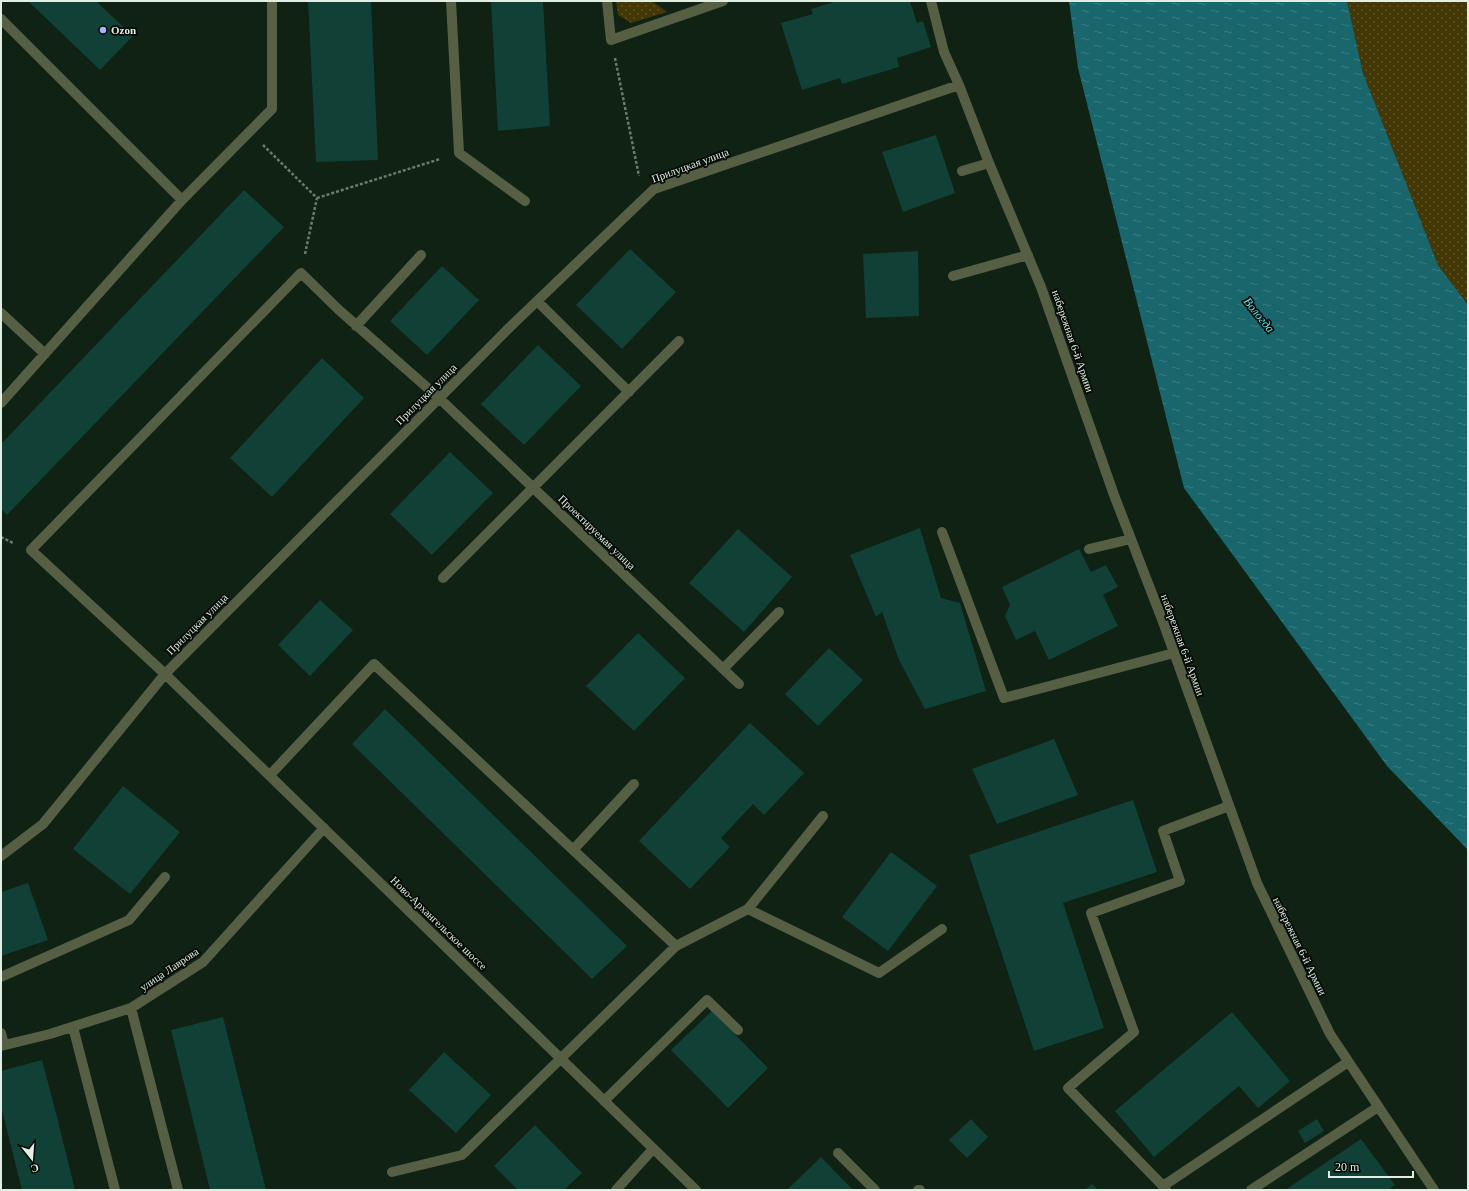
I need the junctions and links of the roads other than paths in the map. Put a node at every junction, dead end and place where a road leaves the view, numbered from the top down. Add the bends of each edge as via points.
1 (272, 1) edge
2 (450, 1) edge
3 (607, 1) edge
4 (723, 1) edge
5 (931, 1) edge
6 (1, 19) edge
7 (959, 85) junction
8 (989, 163) junction
9 (962, 171) dead end
10 (182, 200) junction
11 (525, 201) dead end
12 (422, 255) dead end
13 (1028, 255) junction
14 (301, 273) joint
15 (953, 276) dead end
16 (537, 301) junction
17 (1, 313) edge
18 (356, 326) junction
19 (679, 341) dead end
20 (45, 354) junction
21 (629, 392) junction
22 (439, 398) junction
23 (1, 403) edge
24 (533, 488) junction
25 (942, 532) dead end
26 (1131, 539) junction
27 (1089, 550) dead end
28 (443, 578) dead end
29 (779, 612) dead end
30 (1174, 653) junction
31 (723, 669) junction
32 (164, 674) junction
33 (739, 684) dead end
34 (270, 775) junction
35 (634, 784) dead end
36 (1229, 806) junction
37 (823, 816) dead end
38 (324, 828) junction
39 (573, 850) junction
40 (1, 856) edge
41 (165, 877) dead end
42 (748, 909) junction
43 (942, 930) dead end
44 (676, 946) junction
45 (1, 977) edge
46 (131, 1008) junction
47 (73, 1027) junction
48 (738, 1030) dead end
49 (1, 1033) edge
50 (2, 1046) edge
51 (561, 1059) junction
52 (1348, 1062) junction
53 (604, 1101) junction
54 (1378, 1107) junction
55 (653, 1149) junction
56 (838, 1153) dead end
57 (392, 1172) dead end
58 (1165, 1188) edge
59 (115, 1190) edge
60 (178, 1190) edge
61 (616, 1190) edge
62 (696, 1190) edge
63 (875, 1190) edge
64 (1250, 1190) edge
65 (1434, 1190) edge

1 - 10 street via 272,109
2 - 11 street via 458,153
3 - 4 street via 611,40
5 - 7 street, набережная 6-й Армии via 944,52
6 - 10 street
7 - 8 street, набережная 6-й Армии
7 - 16 street, Прилуцкая улица via 654,189
8 - 9 street
8 - 13 street, набережная 6-й Армии
10 - 20 street
12 - 18 street
13 - 15 street
13 - 26 street, набережная 6-й Армии
14 - 18 street, Проектируемая улица
14 - 32 street, Ново-Архангельское шоссе via 31,550
16 - 21 street
16 - 22 street, Прилуцкая улица
17 - 20 street
18 - 22 street, Проектируемая улица
19 - 21 street
20 - 23 street
21 - 24 street
22 - 24 street, Проектируемая улица
22 - 32 street, Прилуцкая улица
24 - 28 street
24 - 31 street, Проектируемая улица
25 - 30 street via 1004,698
26 - 27 street
26 - 30 street, набережная 6-й Армии
29 - 31 street
30 - 36 street, набережная 6-й Армии
31 - 33 street, Проектируемая улица
32 - 34 street, Ново-Архангельское шоссе
32 - 40 street, Прилуцкая улица via 43,824
34 - 38 street, Ново-Архангельское шоссе
34 - 39 street via 374,664
35 - 39 street
36 - 52 street, набережная 6-й Армии via 1257,883 1330,1034
36 - 58 street via 1163,831 1180,880 1091,913 1134,1032 1068,1088
37 - 42 street
38 - 46 street, улица Лаврова via 203,962
38 - 51 street, Ново-Архангельское шоссе
39 - 44 street
41 - 45 street via 129,920
42 - 43 street via 879,974
42 - 44 street
44 - 51 street
46 - 47 street, улица Лаврова
46 - 60 street
47 - 50 street, улица Лаврова
47 - 59 street
48 - 53 street via 707,1000
49 - 50 street
51 - 53 street, Ново-Архангельское шоссе
51 - 57 street via 462,1155
52 - 54 street, набережная 6-й Армии
52 - 58 street
53 - 55 street, Ново-Архангельское шоссе
54 - 64 street
54 - 65 street, набережная 6-й Армии
55 - 61 street
55 - 62 street, Ново-Архангельское шоссе
56 - 63 street

